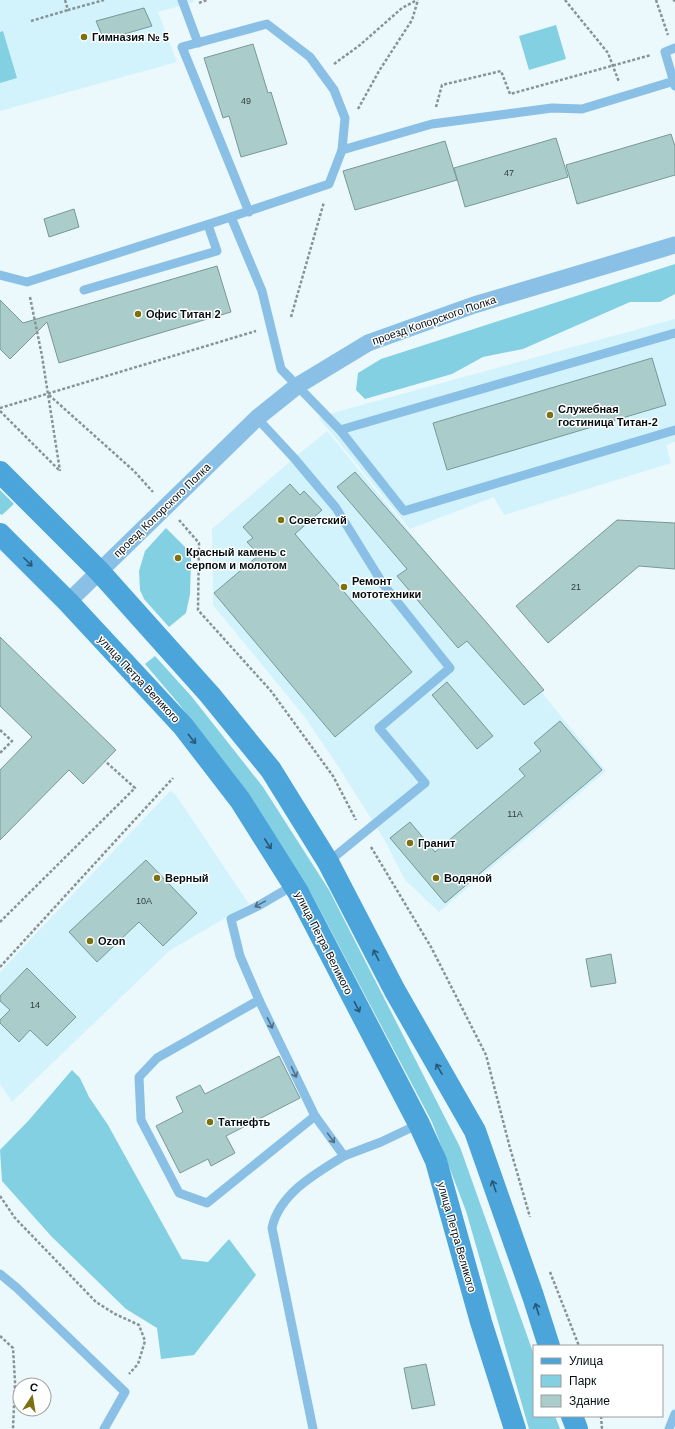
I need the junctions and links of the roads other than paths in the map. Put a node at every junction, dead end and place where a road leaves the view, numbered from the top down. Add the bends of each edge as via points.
1 (182, 0) edge
2 (198, 43) junction
3 (671, 50) edge
4 (674, 83) edge
5 (342, 150) junction
6 (249, 212) junction
7 (231, 217) junction
8 (208, 225) junction
9 (675, 245) edge
10 (0, 275) edge
11 (84, 290) dead end
12 (675, 333) edge
13 (297, 386) junction
14 (257, 418) junction
15 (340, 430) junction
16 (675, 430) edge
17 (0, 472) edge
18 (0, 534) edge
19 (99, 571) junction
20 (68, 602) junction
21 (328, 862) junction
22 (294, 885) junction
23 (259, 1000) junction
24 (315, 1116) junction
25 (419, 1124) junction
26 (344, 1156) junction
27 (0, 1274) edge
28 (549, 1345) edge
29 (675, 1414) edge
30 (572, 1417) edge
31 (104, 1429) edge
32 (313, 1429) edge
33 (515, 1429) edge
34 (576, 1429) edge
35 (669, 1429) edge

1 - 2 lane
2 - 5 lane via 267,24 310,57 334,90 345,118
2 - 6 lane via 182,47
3 - 4 lane
4 - 5 lane via 582,109 552,108 432,124
5 - 6 lane via 329,184
6 - 7 lane
7 - 8 lane
7 - 13 lane via 262,291 281,369
8 - 10 lane via 27,282
8 - 11 lane via 217,251
9 - 13 street, проезд Копорского Полка via 474,305 368,343
12 - 15 lane
13 - 14 street, проезд Копорского Полка
13 - 15 lane
14 - 19 street, проезд Копорского Полка
14 - 21 lane via 336,508 383,584 450,668 379,728 425,784
15 - 16 lane via 404,511
17 - 19 street
18 -> 20 street, улица Петра Великого
19 - 20 street, проезд Копорского Полка
19 - 21 street via 210,695 271,770
20 -> 22 street, улица Петра Великого via 183,726 240,800
28 -> 21 street via 475,1131 395,991
22 -> 23 lane via 231,919 240,956
22 -> 25 street, улица Петра Великого
23 -> 24 lane
23 - 24 lane via 157,1058 139,1077 141,1120 179,1193 207,1203
24 -> 26 lane
25 - 26 lane
25 - 33 street, улица Петра Великого via 436,1161 481,1322
26 - 32 lane via 318,1172 292,1193 274,1216 272,1228
27 - 31 lane via 125,1392
29 - 35 lane
30 - 34 street

